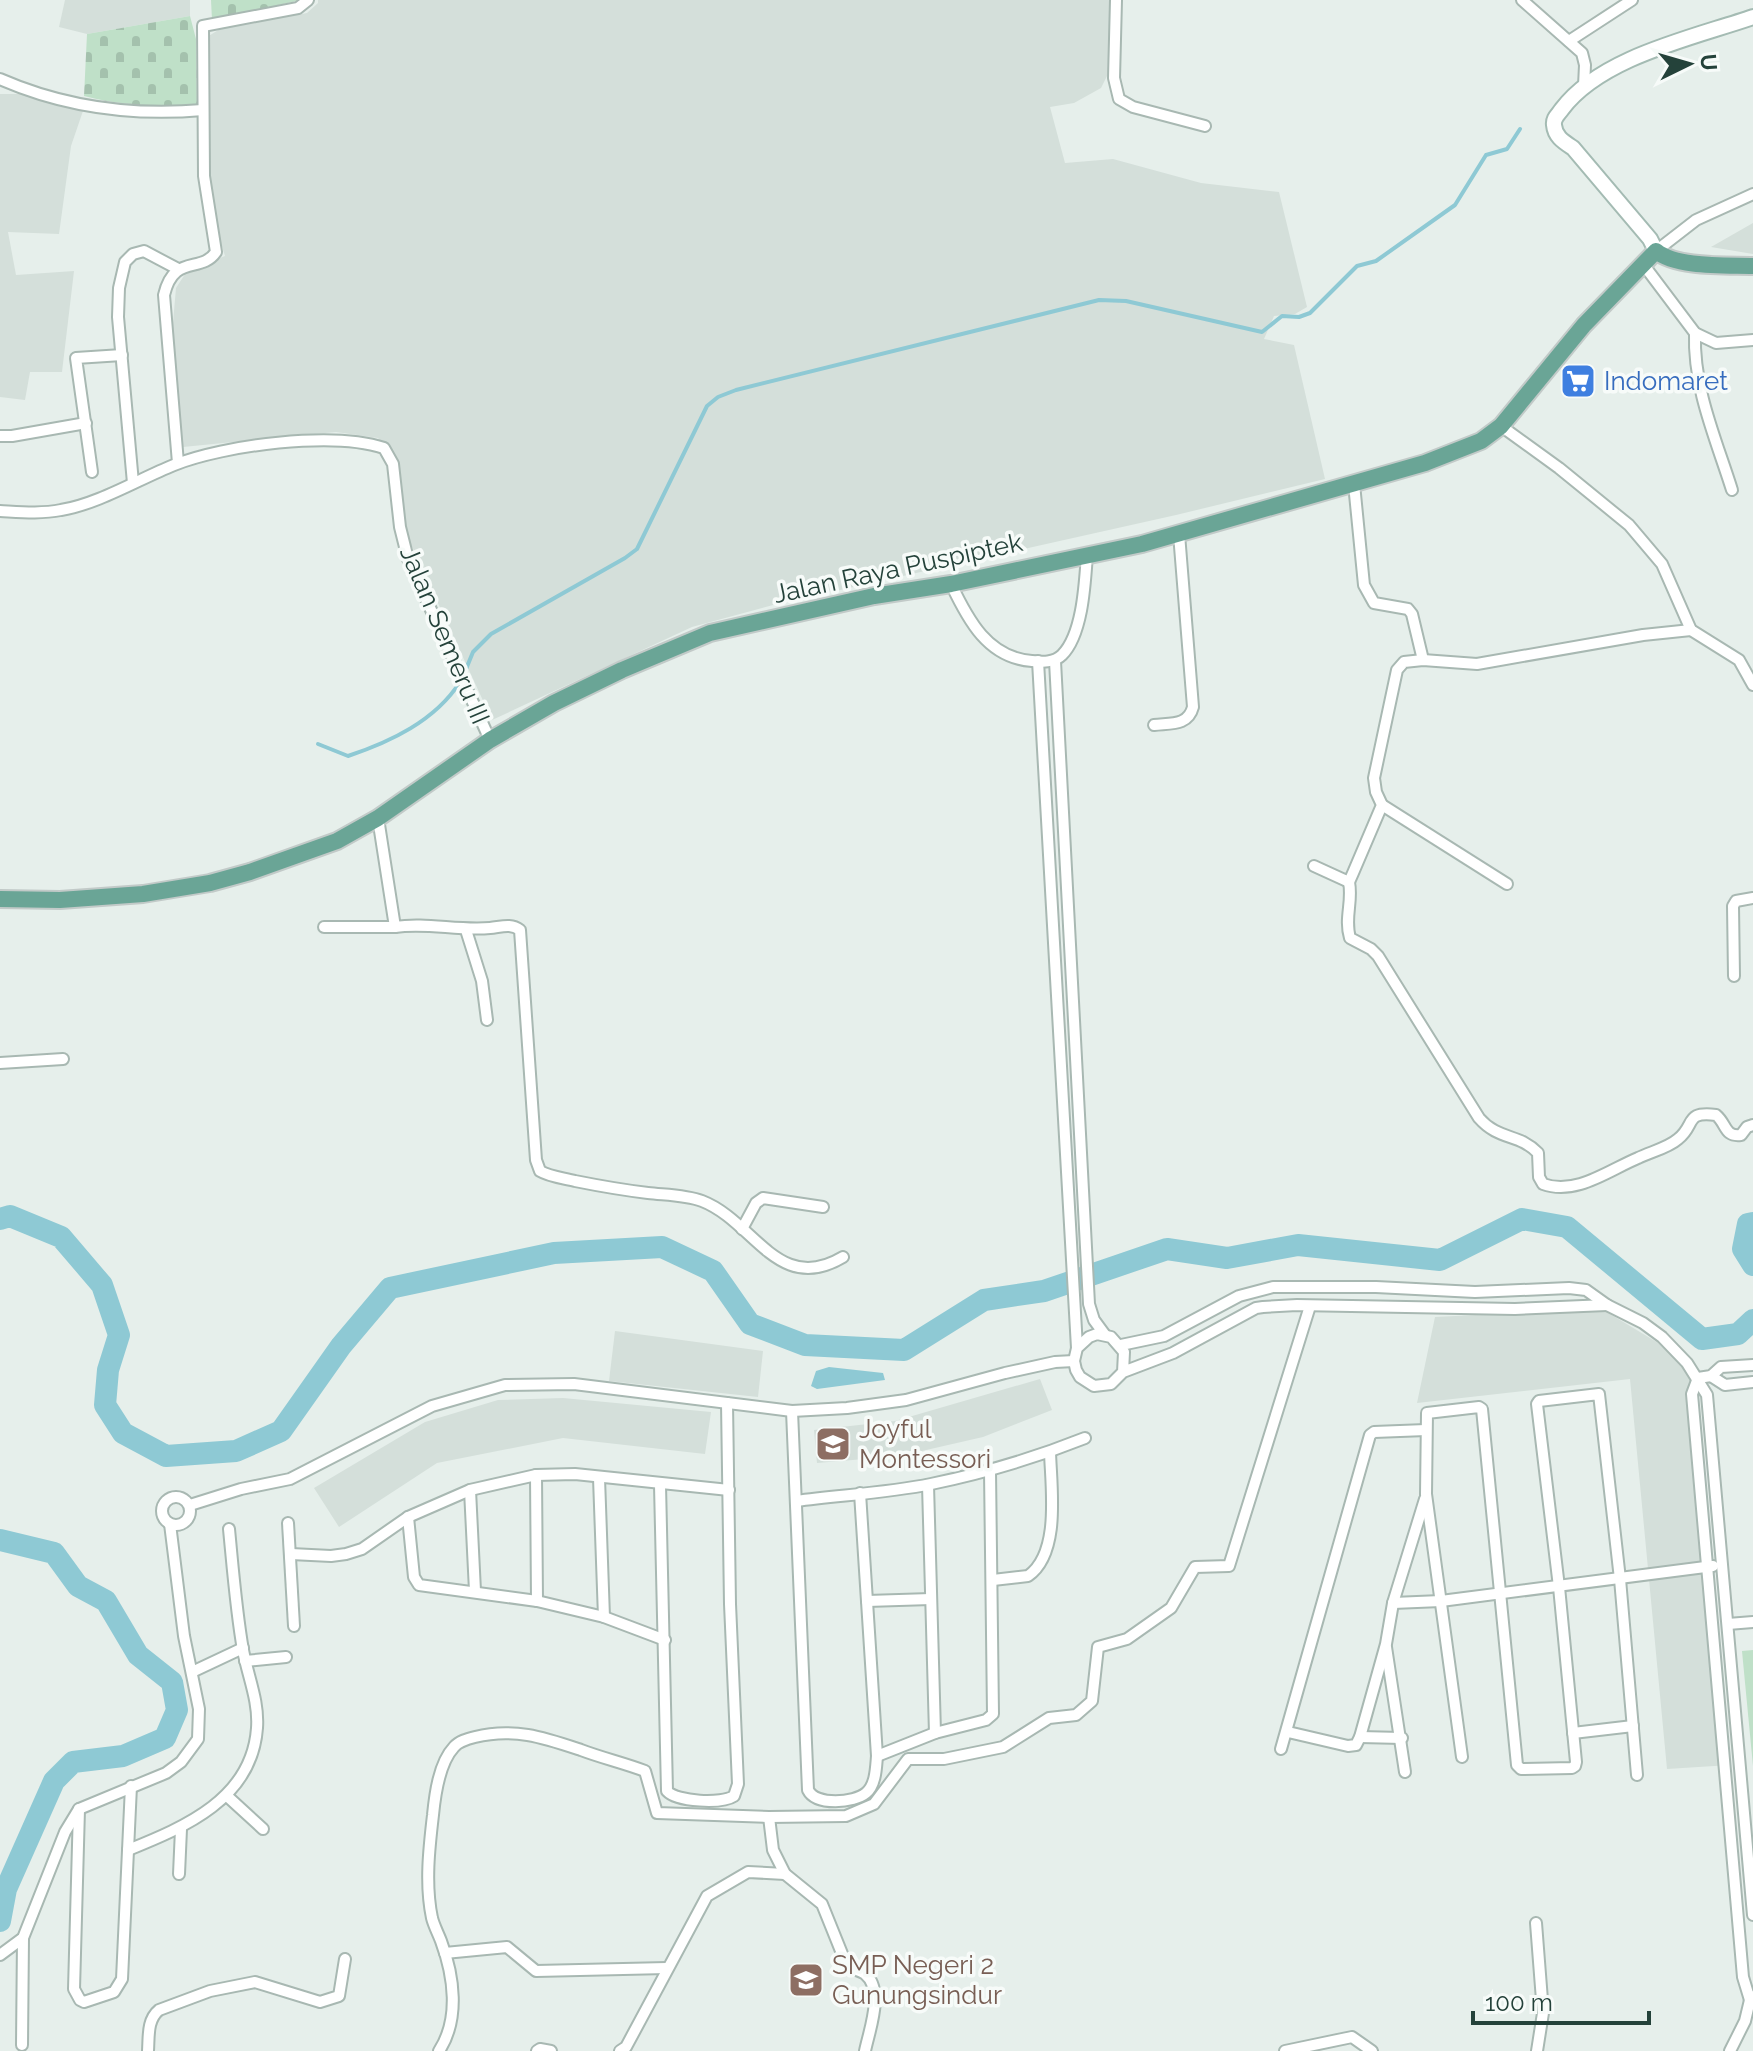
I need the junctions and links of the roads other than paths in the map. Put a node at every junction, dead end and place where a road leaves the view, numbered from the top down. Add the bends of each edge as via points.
1 (308, 0) edge
2 (1116, 0) edge
3 (1522, 0) edge
4 (1632, 0) edge
5 (1753, 17) edge
6 (1569, 41) junction
7 (0, 79) edge
8 (1584, 86) junction
9 (203, 110) junction
10 (1205, 126) dead end
11 (1753, 194) edge
12 (1656, 251) junction
13 (1643, 264) junction
14 (1753, 266) edge
15 (178, 269) junction
16 (1695, 333) junction
17 (1753, 340) edge
18 (122, 355) junction
19 (86, 423) junction
20 (1501, 426) junction
21 (0, 436) edge
22 (178, 463) junction
23 (92, 472) dead end
24 (133, 483) junction
25 (1354, 484) junction
26 (1732, 490) dead end
27 (0, 511) edge
28 (1179, 534) junction
29 (1087, 554) junction
30 (951, 584) junction
31 (1691, 630) junction
32 (1423, 660) junction
33 (1038, 661) junction
34 (1055, 661) junction
35 (1753, 685) edge
36 (1154, 725) dead end
37 (490, 740) junction
38 (1382, 805) junction
39 (378, 818) junction
40 (1314, 866) dead end
41 (1349, 882) junction
42 (1507, 884) dead end
43 (1753, 898) edge
44 (0, 899) edge
45 (324, 927) dead end
46 (395, 927) junction
47 (466, 930) junction
48 (1734, 976) dead end
49 (487, 1020) dead end
50 (63, 1059) dead end
51 (0, 1063) edge
52 (1753, 1125) edge
53 (823, 1207) dead end
54 (742, 1229) junction
55 (843, 1257) dead end
56 (1513, 1291) junction
57 (1607, 1305) junction
58 (1310, 1306) junction
59 (1515, 1309) junction
60 (1105, 1335) junction
61 (1121, 1345) junction
62 (1077, 1348) junction
63 (1074, 1361) junction
64 (1753, 1365) edge
65 (1123, 1372) junction
66 (1711, 1376) junction
67 (1698, 1378) junction
68 (1753, 1382) edge
69 (727, 1403) junction
70 (792, 1411) junction
71 (1426, 1430) junction
72 (1085, 1438) dead end
73 (1050, 1452) junction
74 (990, 1471) junction
75 (536, 1475) junction
76 (599, 1478) junction
77 (660, 1485) junction
78 (928, 1485) junction
79 (470, 1490) junction
80 (729, 1490) junction
81 (860, 1493) junction
82 (1426, 1494) junction
83 (796, 1501) junction
84 (190, 1505) junction
85 (408, 1517) junction
86 (288, 1523) dead end
87 (170, 1524) junction
88 (229, 1529) dead end
89 (291, 1554) junction
90 (1723, 1565) junction
91 (1708, 1567) junction
92 (1620, 1579) junction
93 (993, 1580) junction
94 (1559, 1587) junction
95 (475, 1591) junction
96 (1500, 1593) junction
97 (931, 1599) junction
98 (537, 1601) junction
99 (867, 1601) junction
100 (1441, 1601) junction
101 (1393, 1603) junction
102 (604, 1617) junction
103 (1753, 1622) edge
104 (1728, 1624) junction
105 (294, 1626) dead end
106 (665, 1640) junction
107 (1386, 1644) junction
108 (243, 1648) junction
109 (286, 1657) dead end
110 (245, 1661) junction
111 (192, 1672) junction
112 (1734, 1698) junction
113 (1719, 1699) junction
114 (1633, 1726) junction
115 (1288, 1732) junction
116 (935, 1733) junction
117 (1573, 1733) junction
118 (1360, 1737) junction
119 (1402, 1738) junction
120 (1281, 1749) dead end
121 (877, 1756) junction
122 (1462, 1757) dead end
123 (1405, 1772) dead end
124 (1637, 1775) dead end
125 (131, 1786) junction
126 (227, 1796) junction
127 (79, 1809) junction
128 (769, 1817) junction
129 (181, 1829) junction
130 (263, 1829) dead end
131 (128, 1850) junction
132 (179, 1874) dead end
133 (785, 1874) junction
134 (1753, 1915) edge
135 (1536, 1923) dead end
136 (23, 1938) junction
137 (445, 1953) junction
138 (0, 1955) edge
139 (345, 1959) dead end
140 (667, 1968) junction
141 (1752, 1995) edge
142 (22, 2045) dead end
143 (148, 2051) edge
144 (439, 2051) edge
145 (537, 2051) edge
146 (551, 2051) edge
147 (620, 2051) edge
148 (865, 2051) edge
149 (1285, 2051) edge
150 (1372, 2051) edge
151 (1537, 2051) edge
152 (1730, 2051) edge

1 - 9 street via 298,8 203,26
2 - 10 street via 1114,69 1119,99
3 - 6 street
4 - 6 street
5 - 8 street via 1621,62
6 - 8 street via 1584,57
7 - 9 street via 112,109
8 - 12 street via 1554,119 1555,132
9 - 15 street via 206,202 216,252
11 - 12 street, Jalan Raya Puspiptek via 1696,220
12 - 13 main road, Jalan Raya Puspiptek
12 - 14 main road via 1696,263
13 - 16 street
13 - 20 main road, Jalan Raya Puspiptek via 1584,325
15 - 18 street via 144,251 125,262 118,317
15 - 22 street via 169,278 164,305
16 - 17 street via 1716,343
16 - 26 street via 1699,387
18 - 19 street via 76,358
18 - 24 street
19 - 21 street
19 - 23 street
20 - 25 main road, Jalan Raya Puspiptek via 1481,441
20 - 31 street via 1608,506 1649,547
22 - 24 street, Jalan Semeru III
22 - 37 street, Jalan Semeru III via 268,444 356,442 384,448 393,464 408,559
24 - 27 street, Jalan Semeru III via 77,507
25 - 28 main road, Jalan Raya Puspiptek
25 - 32 street via 1364,585 1374,603 1412,614
28 - 29 main road, Jalan Raya Puspiptek
28 - 36 street via 1193,707 1186,721
29 - 30 main road, Jalan Raya Puspiptek
29 - 34 street via 1080,614 1064,654
30 - 33 street via 965,613 988,641 1017,660
30 - 37 main road, Jalan Raya Puspiptek via 710,633 554,703
31 - 32 street via 1477,664
31 - 35 street via 1739,660
32 - 38 street via 1404,662 1397,670 1374,778
33 - 34 street
33 - 62 street
34 - 60 street via 1089,1304
37 - 39 main road, Jalan Raya Puspiptek
38 - 41 street
38 - 42 street
39 - 44 main road, Jalan Raya Puspiptek via 316,850 210,883 111,897
39 - 46 street
40 - 41 street
41 - 52 street via 1350,938 1378,956 1479,1118 1491,1131 1538,1153 1543,1184 1559,1187 1595,1179 1680,1138 1698,1115 1716,1115 1734,1136
43 - 48 street via 1733,906
45 - 46 street
46 - 47 street
47 - 49 street
47 - 54 street via 512,926 521,932 540,1171 609,1188 694,1199 719,1209
50 - 51 street
53 - 54 street via 763,1198
54 - 55 street via 769,1253 807,1270
56 - 57 street via 1586,1290
56 - 59 street
56 - 61 street via 1273,1287 1239,1296 1164,1336
57 - 59 street
57 - 67 street via 1662,1337
58 - 59 street
58 - 65 street via 1256,1308 1173,1353
58 - 128 street via 1229,1566 1195,1567 1171,1608 1127,1639 1098,1647 1092,1701 1076,1715 1049,1718 1003,1747 944,1759 908,1759 874,1804 846,1816
60 - 61 street
60 - 62 street via 1089,1337
61 - 65 street
62 - 63 street
63 - 65 street via 1080,1377 1094,1386 1111,1384
63 - 70 street via 906,1400
64 - 66 street via 1721,1367
66 - 67 street
66 - 68 street via 1725,1385
67 - 90 street via 1707,1395
67 - 91 street via 1692,1394
69 - 70 street
69 - 80 street
69 - 84 street via 574,1384 505,1385 432,1406 290,1479
70 - 83 street
71 - 82 street
71 - 96 street via 1429,1412 1482,1409
71 - 115 street via 1370,1435
72 - 73 street
73 - 74 street
73 - 93 street via 1052,1528 1039,1564 1028,1576
74 - 78 street
74 - 93 street
75 - 76 street
75 - 79 street
75 - 98 street
76 - 77 street
76 - 102 street
77 - 80 street
77 - 106 street
78 - 81 street
78 - 97 street
79 - 85 street
79 - 95 street
80 - 106 street via 738,1784 727,1800 674,1798 667,1791
81 - 83 street
81 - 99 street
82 - 100 street
82 - 101 street
83 - 121 street via 809,1793 833,1802 864,1795 875,1777
84 - 87 street via 185,1523
84 - 87 street via 178,1497 168,1499 162,1512
85 - 89 street via 362,1549 331,1556
85 - 95 street via 417,1584
86 - 89 street
87 - 111 street
88 - 108 street
89 - 105 street
90 - 91 street
90 - 104 street
91 - 92 street
91 - 113 street
92 - 94 street
92 - 94 street via 1601,1396 1539,1401
92 - 114 street
93 - 116 street via 993,1714
94 - 96 street
94 - 117 street
95 - 98 street
96 - 100 street
96 - 117 street via 1519,1768 1574,1767
97 - 99 street
97 - 116 street
98 - 102 street
99 - 121 street
100 - 101 street
100 - 122 street
101 - 107 street
102 - 106 street
103 - 104 street
104 - 112 street
107 - 118 street
107 - 119 street
108 - 110 street
108 - 111 street
109 - 110 street
110 - 126 street via 254,1686 257,1728 250,1762
111 - 125 street via 198,1739 166,1773
112 - 113 street
112 - 134 street
113 - 141 street via 1743,1977
114 - 117 street
114 - 124 street
115 - 118 street via 1348,1746
115 - 120 street
116 - 121 street
118 - 119 street
119 - 123 street
125 - 127 street
125 - 131 street
126 - 129 street
126 - 130 street
127 - 131 street via 74,1989 82,2001 114,1992 121,1983
127 - 136 street
128 - 133 street via 773,1850
128 - 137 street via 657,1813 645,1771 552,1739 493,1732 457,1743 447,1754 439,1782 429,1844 432,1921
129 - 131 street
129 - 132 street
133 - 140 street via 748,1872 707,1896
133 - 148 street via 822,1904 847,1966 865,1974 874,1989
135 - 151 street via 1543,2013
136 - 138 street
136 - 142 street
137 - 140 street via 507,1947 536,1971
137 - 144 street via 454,2020
139 - 143 street via 339,1996 320,2002 255,1982 159,2010 150,2026
140 - 147 street
141 - 152 street
145 - 146 street
149 - 150 street via 1352,2037

